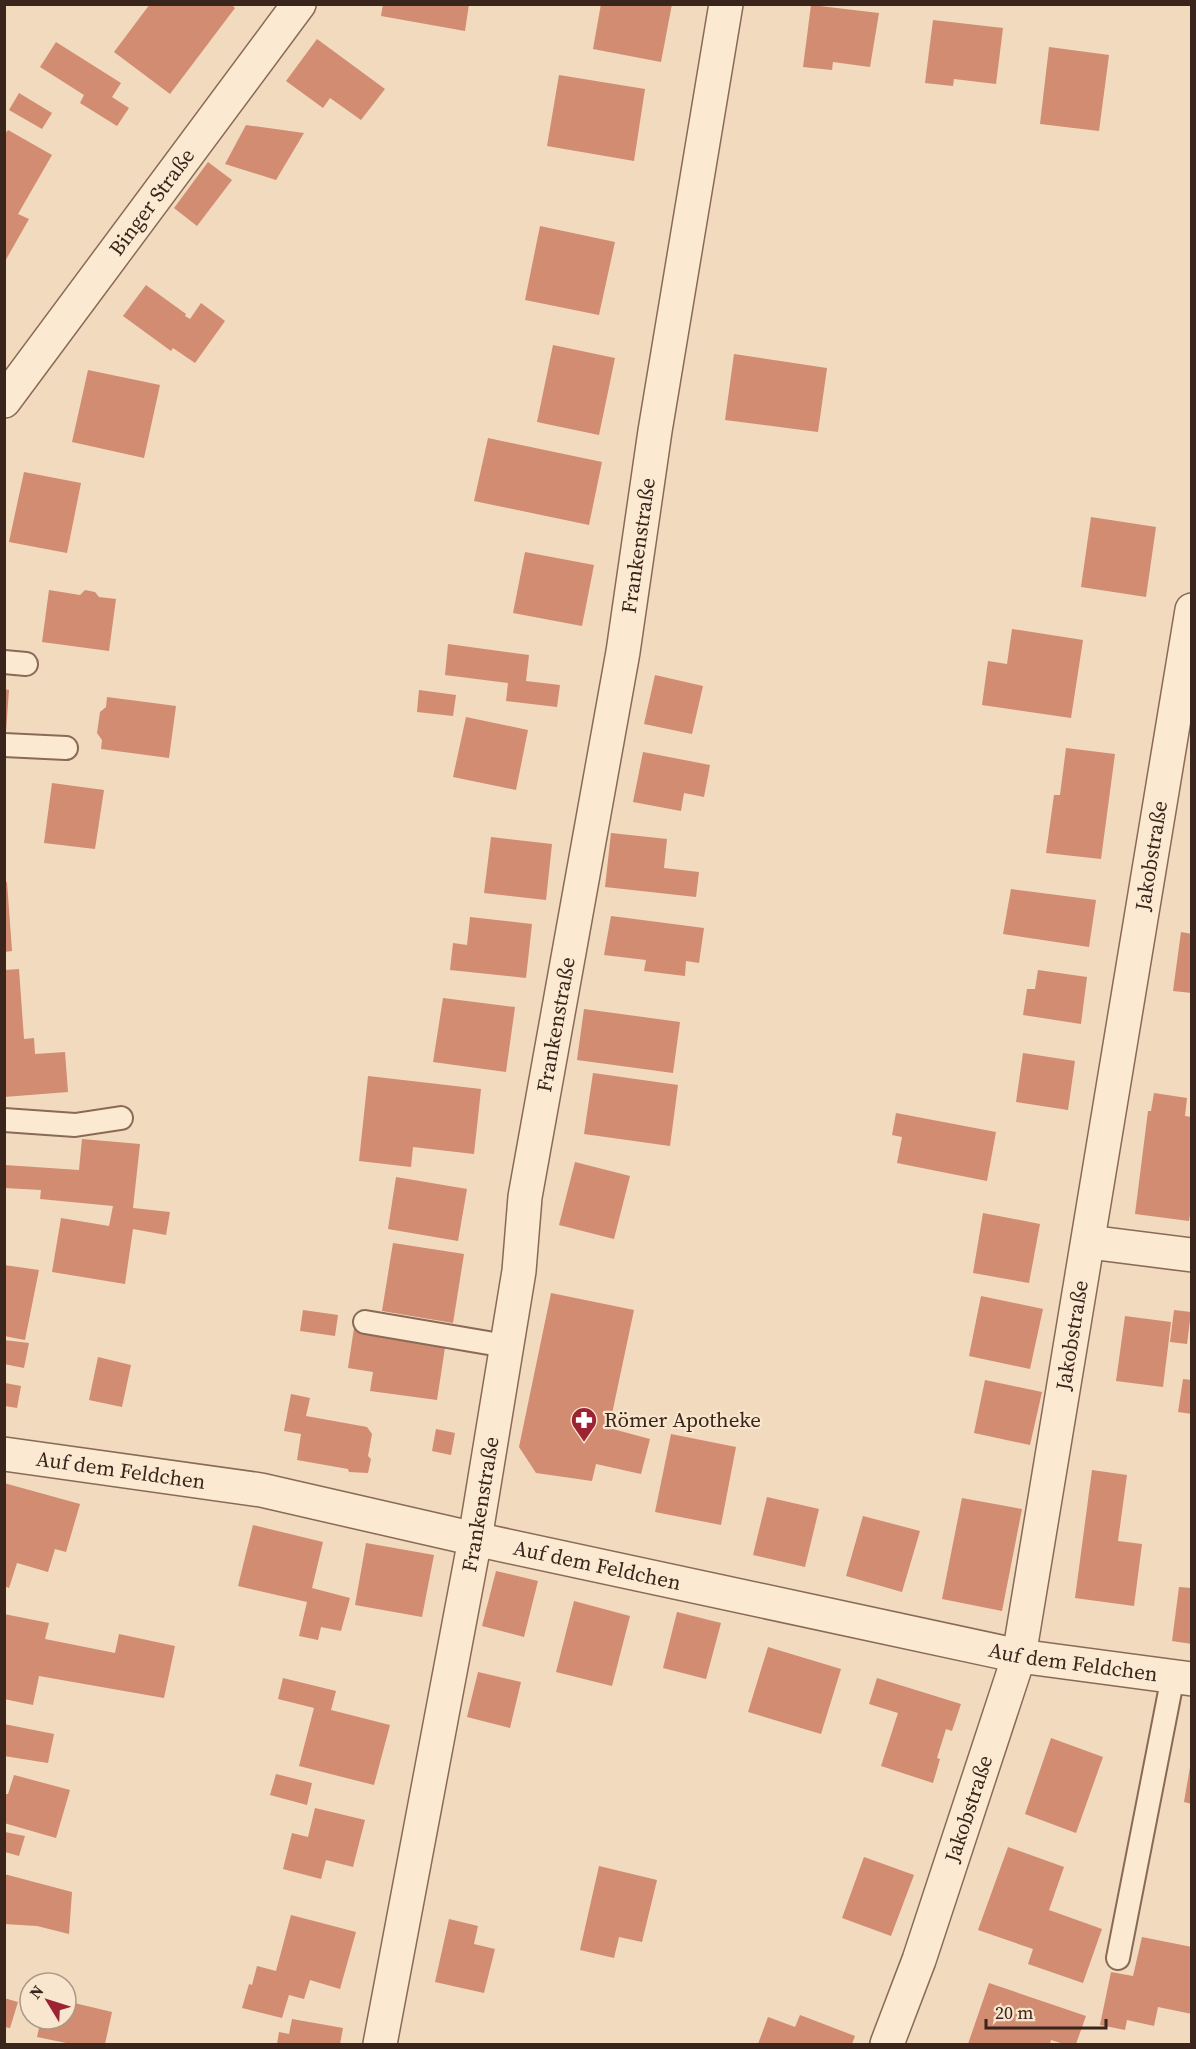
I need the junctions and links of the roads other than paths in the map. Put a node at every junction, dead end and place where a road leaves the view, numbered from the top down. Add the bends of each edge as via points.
1 (299, 4) edge
2 (726, 4) edge
3 (4, 401) edge
4 (1191, 610) edge
5 (4, 745) edge
6 (66, 748) dead end
7 (121, 1118) dead end
8 (4, 1120) edge
9 (1089, 1242) junction
10 (1191, 1255) edge
11 (365, 1322) dead end
12 (506, 1346) junction
13 (4, 1454) edge
14 (475, 1539) junction
15 (1019, 1656) junction
16 (1182, 1678) edge
17 (1118, 1958) dead end
18 (380, 2044) edge
19 (887, 2044) edge

1 - 3 street, Binger Straße
2 - 12 street, Frankenstraße via 655,431 623,652 525,1197 519,1271
4 - 9 street, Jakobstraße
5 - 6 lane
7 - 8 lane via 75,1125
9 - 10 street
9 - 15 street, Jakobstraße
11 - 12 lane
12 - 14 street, Frankenstraße
13 - 14 street, Auf dem Feldchen via 261,1490
14 - 15 street, Auf dem Feldchen
14 - 18 street, Frankenstraße
15 - 16 street, Auf dem Feldchen
15 - 19 street, Jakobstraße via 919,1960
16 - 17 lane

